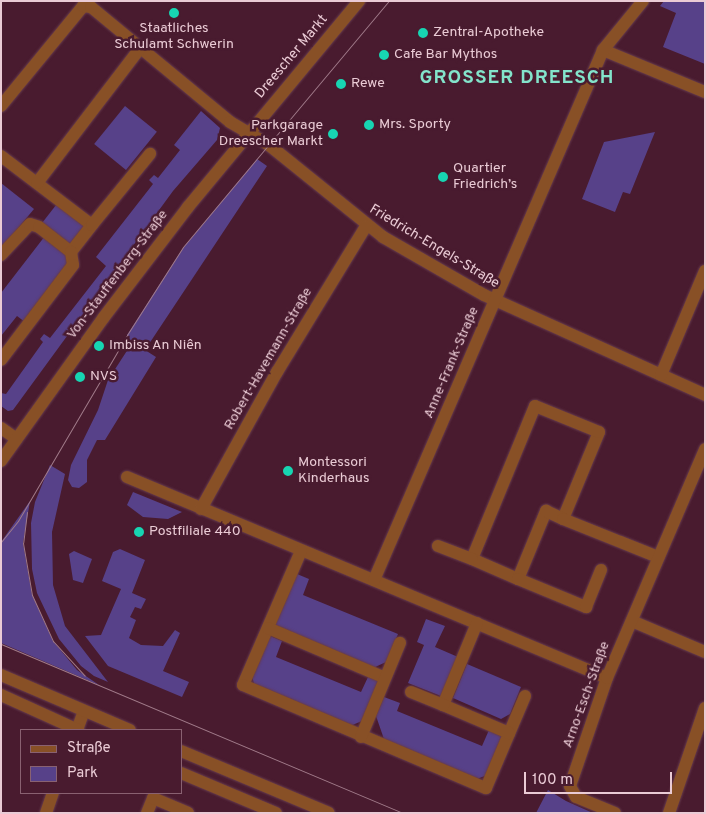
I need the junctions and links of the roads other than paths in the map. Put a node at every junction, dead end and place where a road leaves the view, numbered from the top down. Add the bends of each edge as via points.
1 (359, 1) edge
2 (643, 1) edge
3 (141, 47) junction
4 (602, 50) junction
5 (705, 92) edge
6 (1, 106) edge
7 (249, 133) junction
8 (150, 154) dead end
9 (1, 156) edge
10 (37, 183) junction
11 (92, 225) junction
12 (366, 226) junction
13 (70, 252) junction
14 (1, 255) edge
15 (705, 272) edge
16 (495, 301) junction
17 (1, 360) edge
18 (662, 375) junction
19 (705, 395) edge
20 (1, 428) edge
21 (17, 439) junction
22 (705, 449) edge
23 (1, 462) edge
24 (127, 477) dead end
25 (201, 509) junction
26 (564, 519) junction
27 (438, 546) dead end
28 (300, 551) junction
29 (658, 558) junction
30 (472, 560) junction
31 (601, 570) dead end
32 (518, 579) junction
33 (374, 580) junction
34 (632, 621) junction
35 (477, 623) junction
36 (268, 628) junction
37 (400, 643) dead end
38 (705, 652) edge
39 (1, 675) edge
40 (385, 678) junction
41 (607, 678) junction
42 (411, 692) dead end
43 (1, 695) edge
44 (525, 696) dead end
45 (442, 705) junction
46 (705, 708) edge
47 (84, 711) junction
48 (76, 729) edge
49 (78, 729) edge
50 (128, 729) edge
51 (510, 733) junction
52 (361, 737) junction
53 (182, 751) edge
54 (693, 772) dead end
55 (182, 773) edge
56 (53, 794) edge
57 (46, 813) edge
58 (147, 813) edge
59 (188, 813) edge
60 (276, 813) edge
61 (329, 813) edge
62 (615, 813) edge
63 (669, 813) edge
64 (682, 813) edge

1 - 7 street, Dreescher Markt
2 - 4 street, Anne-Frank-Straße
3 - 6 street, Friedrich-Engels-Straße via 91,8 83,6
3 - 7 street, Friedrich-Engels-Straße via 230,122
3 - 10 street
4 - 5 street
4 - 16 street, Anne-Frank-Straße
7 - 12 street, Friedrich-Engels-Straße
7 - 21 street, Von-Stauffenberg-Straße via 104,316
8 - 11 street
9 - 10 street
10 - 11 street
11 - 13 street
12 - 16 street, Friedrich-Engels-Straße
12 - 25 street, Robert-Havemann-Straße via 277,372
13 - 14 street via 39,227 30,224
13 - 17 street via 73,264
15 - 18 street
16 - 18 street, Friedrich-Engels-Straße
16 - 33 street, Anne-Frank-Straße
18 - 19 street, Friedrich-Engels-Straße
20 - 21 street
21 - 23 street, Von-Stauffenberg-Straße
22 - 29 street, Arno-Esch-Straße
24 - 25 street
25 - 28 street
26 - 29 street
26 - 30 street via 599,432 536,406
26 - 32 street via 546,511
27 - 30 street
28 - 33 street
28 - 36 street
29 - 34 street, Arno-Esch-Straße
30 - 32 street
31 - 32 street via 586,607
33 - 35 street
34 - 38 street
34 - 41 street, Arno-Esch-Straße
35 - 41 street
35 - 45 street
36 - 40 street
36 - 52 street via 243,685
37 - 40 street
39 - 47 street
40 - 52 street
41 - 62 street, Arno-Esch-Straße via 570,786 576,797
42 - 45 street
43 - 48 street
44 - 51 street
45 - 51 street
46 - 63 street
47 - 49 street
47 - 50 street
51 - 52 street via 486,788
53 - 61 street
54 - 64 street via 678,811
55 - 60 street
56 - 57 street
58 - 59 street via 153,798

